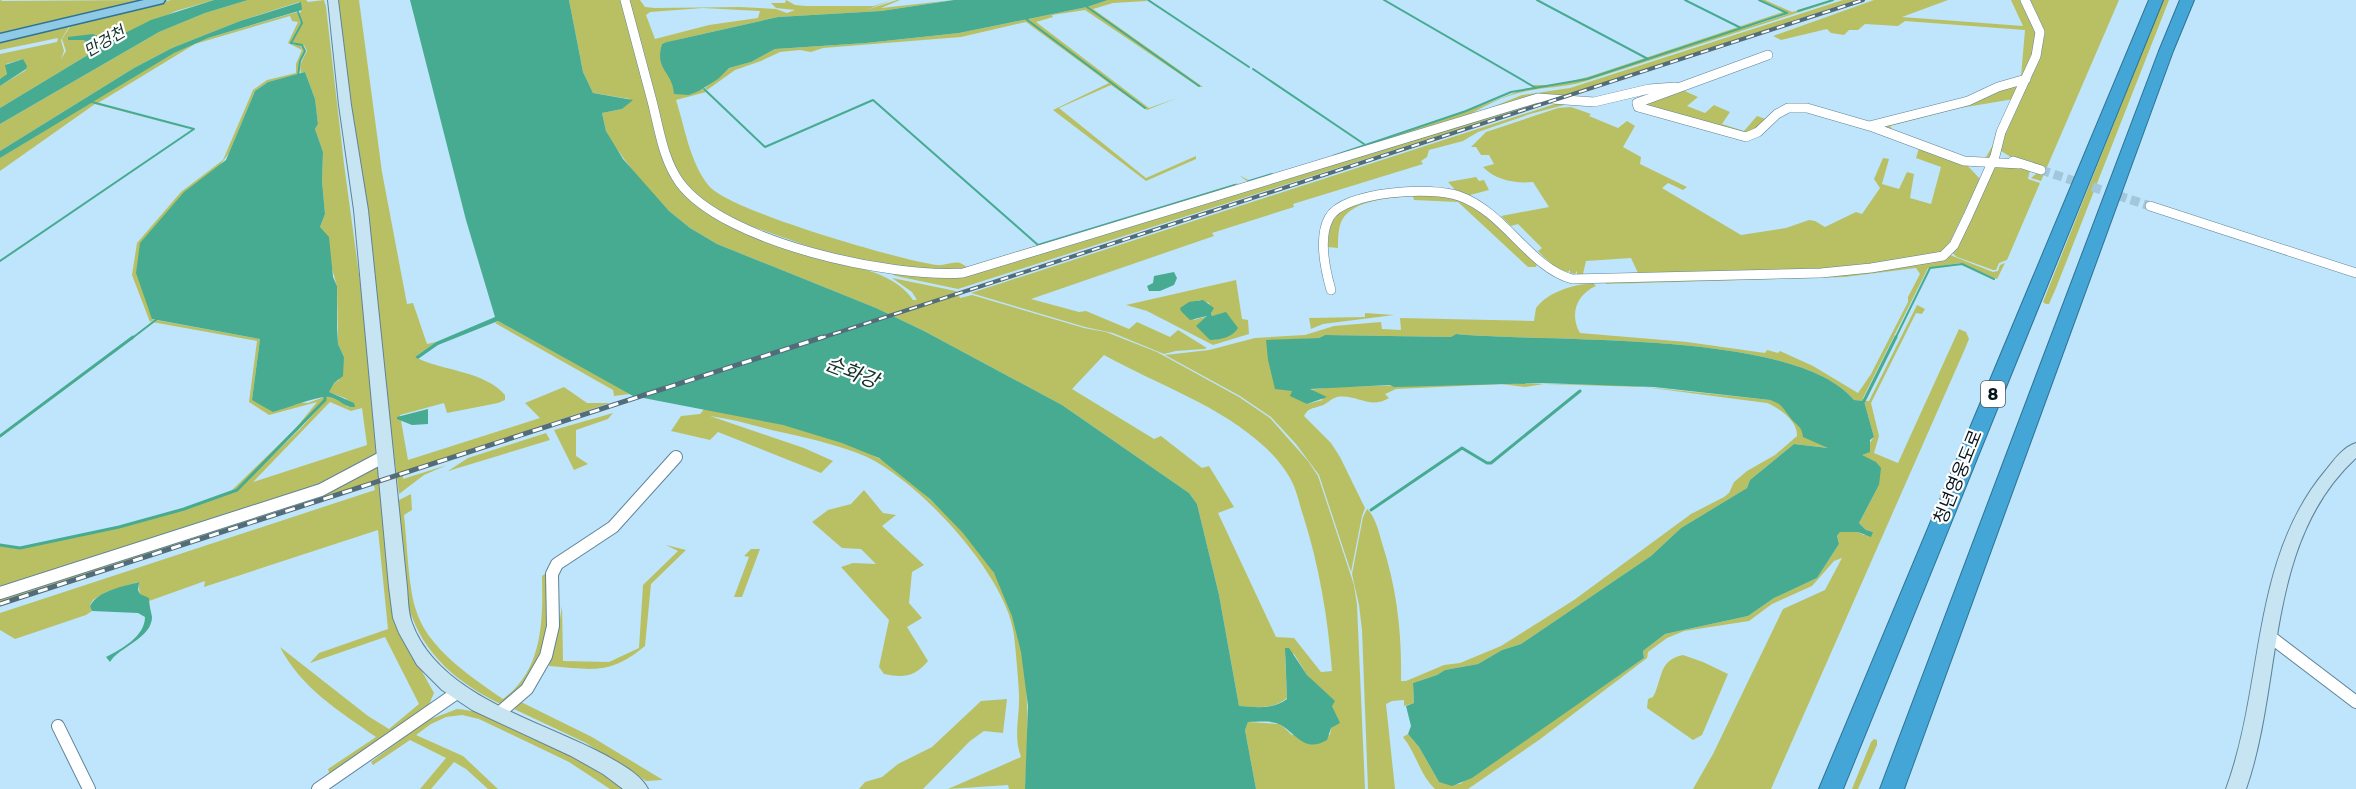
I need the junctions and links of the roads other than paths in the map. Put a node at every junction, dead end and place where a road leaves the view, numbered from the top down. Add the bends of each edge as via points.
1 (159, 0) edge
2 (333, 0) edge
3 (625, 0) edge
4 (2025, 0) edge
5 (2156, 0) edge
6 (2187, 0) edge
7 (0, 38) edge
8 (1768, 55) dead end
9 (2026, 79) junction
10 (1675, 87) junction
11 (1869, 126) junction
12 (1997, 148) junction
13 (1964, 161) junction
14 (1991, 163) junction
15 (2020, 164) junction
16 (2041, 170) tunnel mouth
17 (1983, 177) junction
18 (2150, 206) tunnel mouth
19 (2356, 273) edge
20 (1331, 290) dead end
21 (2356, 449) edge
22 (385, 456) junction
23 (676, 457) dead end
24 (0, 593) edge
25 (2268, 635) junction
26 (458, 692) junction
27 (2356, 702) edge
28 (499, 713) junction
29 (58, 726) dead end
30 (89, 789) edge
31 (318, 789) edge
32 (638, 789) edge
33 (1830, 789) edge
34 (1893, 789) edge
35 (2236, 789) edge

1 - 7 main road
2 - 22 street via 361,210
3 - 10 street via 667,153 691,197 722,217 783,241 866,266 909,272 963,273 1538,98 1594,102
4 - 9 street via 2041,39
5 - 33 highway, 청년영웅도로 / 8
6 - 34 highway
8 - 10 street
9 - 11 street via 1968,101
9 - 12 street
10 - 11 street via 1637,103 1638,107 1746,136 1757,132 1780,112 1795,107
11 - 13 street
12 - 14 street
12 - 15 street via 2004,157
13 - 14 street
13 - 17 street
14 - 15 street
14 - 17 street
15 - 16 street
17 - 20 street via 1957,240 1943,256 1844,271 1773,275 1568,278 1553,272 1501,220 1476,203 1431,190 1394,192 1353,202 1331,215 1324,262
18 - 19 street
21 - 25 street via 2314,496 2294,531
22 - 24 street via 321,490
22 - 26 street via 404,625 431,670
23 - 28 street via 613,527 557,564 552,574 553,626 546,656 527,688
25 - 27 street
25 - 35 street via 2249,747
26 - 28 street
26 - 31 street
28 - 32 street via 601,763
29 - 30 street

